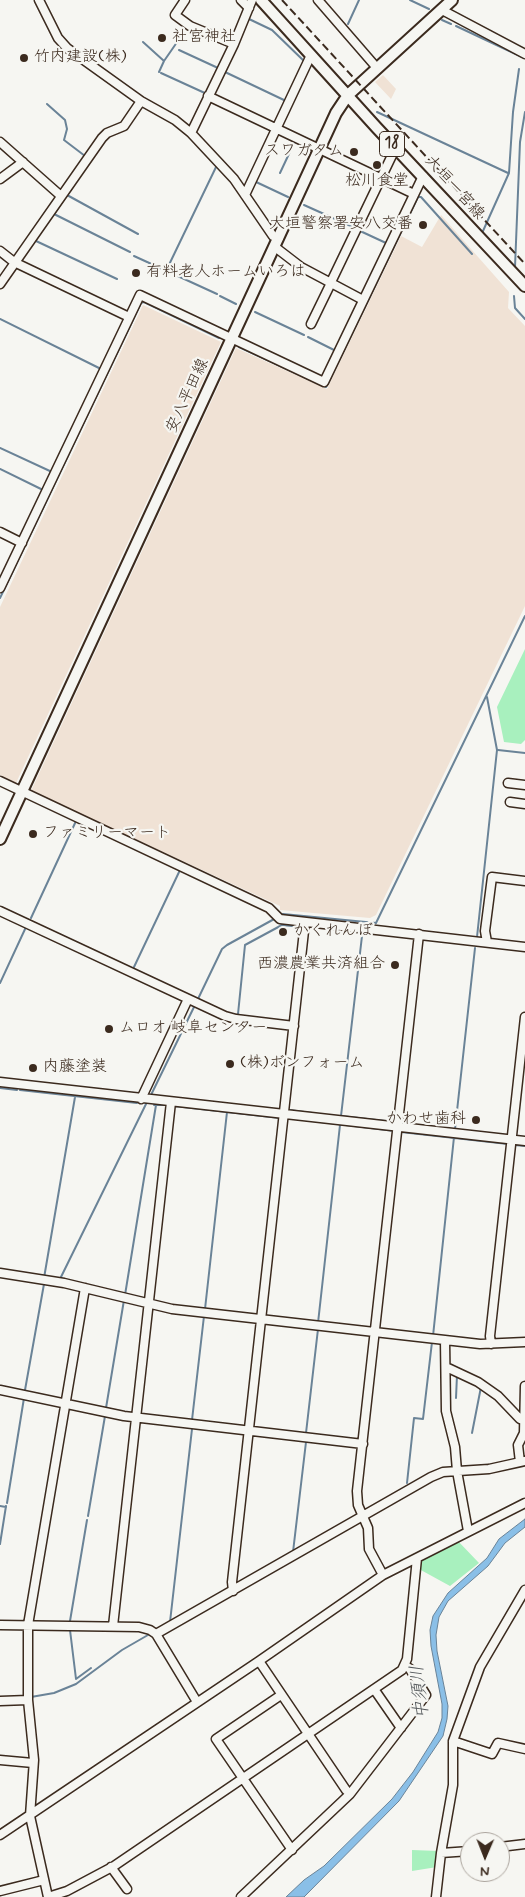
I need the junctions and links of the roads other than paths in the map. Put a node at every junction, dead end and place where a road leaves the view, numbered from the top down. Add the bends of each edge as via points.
1 (39, 0) edge
2 (185, 0) edge
3 (241, 0) edge
4 (261, 0) edge
5 (318, 0) edge
6 (452, 0) edge
7 (251, 4) edge
8 (442, 10) junction
9 (234, 44) junction
10 (525, 54) edge
11 (311, 55) junction
12 (377, 68) junction
13 (348, 95) junction
14 (208, 96) junction
15 (141, 101) junction
16 (277, 128) junction
17 (191, 133) junction
18 (0, 142) edge
19 (396, 147) junction
20 (320, 149) junction
21 (23, 162) junction
22 (423, 176) junction
23 (380, 178) junction
24 (0, 179) edge
25 (414, 194) junction
26 (245, 195) junction
27 (61, 196) junction
28 (277, 242) junction
29 (0, 251) edge
30 (15, 261) junction
31 (331, 283) junction
32 (0, 284) edge
33 (525, 286) edge
34 (363, 300) junction
35 (129, 317) junction
36 (311, 324) dead end
37 (232, 338) junction
38 (0, 532) edge
39 (22, 543) junction
40 (0, 588) edge
41 (0, 781) edge
42 (508, 783) dead end
43 (525, 785) edge
44 (22, 792) junction
45 (510, 802) dead end
46 (525, 804) edge
47 (0, 839) edge
48 (525, 881) edge
49 (0, 910) edge
50 (305, 922) junction
51 (419, 934) junction
52 (487, 942) junction
53 (525, 947) edge
54 (194, 1001) junction
55 (525, 1017) edge
56 (294, 1026) junction
57 (0, 1082) edge
58 (142, 1099) junction
59 (171, 1102) junction
60 (284, 1115) junction
61 (398, 1127) junction
62 (512, 1139) junction
63 (525, 1141) edge
64 (0, 1272) edge
65 (85, 1288) junction
66 (148, 1303) junction
67 (262, 1319) junction
68 (375, 1332) junction
69 (445, 1340) junction
70 (525, 1342) edge
71 (491, 1344) junction
72 (446, 1367) junction
73 (525, 1386) edge
74 (0, 1390) edge
75 (66, 1402) junction
76 (136, 1418) junction
77 (523, 1420) junction
78 (249, 1431) junction
79 (363, 1444) junction
80 (523, 1461) edge
81 (457, 1471) junction
82 (525, 1504) edge
83 (364, 1516) junction
84 (468, 1531) junction
85 (417, 1558) junction
86 (383, 1575) junction
87 (525, 1590) edge
88 (233, 1591) junction
89 (0, 1625) edge
90 (28, 1625) junction
91 (113, 1626) junction
92 (156, 1634) junction
93 (259, 1661) junction
94 (406, 1666) junction
95 (374, 1689) junction
96 (282, 1695) junction
97 (28, 1700) junction
98 (0, 1701) edge
99 (197, 1702) junction
100 (401, 1728) junction
101 (308, 1733) junction
102 (453, 1741) junction
103 (525, 1749) edge
104 (0, 1760) edge
105 (33, 1763) junction
106 (243, 1778) junction
107 (350, 1794) junction
108 (30, 1816) junction
109 (0, 1836) edge
110 (525, 1844) edge
111 (510, 1846) edge
112 (292, 1850) junction
113 (460, 1852) edge
114 (441, 1853) junction
115 (112, 1867) junction
116 (44, 1880) junction
117 (127, 1889) dead end
118 (0, 1891) edge
119 (48, 1897) edge
120 (241, 1897) edge
121 (436, 1897) edge

1 - 15 street via 58,38 67,48
2 - 9 street via 175,15 190,26
3 - 7 street
4 - 11 main road, 大垣一宮線 / 18
5 - 12 street
6 - 8 main road, 安八平田線
7 - 9 street
8 - 10 street
8 - 12 main road, 安八平田線
9 - 14 street
11 - 13 main road, 大垣一宮線 / 18
11 - 16 street
12 - 13 main road, 安八平田線
13 - 19 main road, 大垣一宮線 / 18
13 - 20 main road, 安八平田線
14 - 16 street
14 - 17 street
15 - 17 street
15 - 27 street via 124,126 102,138
16 - 20 street
16 - 26 street
17 - 26 street
18 - 21 street
19 - 22 main road, 大垣一宮線 / 18
19 - 23 street
20 - 23 street
20 - 28 main road, 安八平田線
21 - 24 street
21 - 27 street
22 - 25 street
22 - 33 main road, 大垣一宮線 / 18
23 - 25 street
23 - 31 street
25 - 34 street
26 - 28 street
27 - 30 street
28 - 31 street via 301,267
28 - 37 main road, 安八平田線
29 - 30 street
30 - 32 street
30 - 35 street
31 - 34 street
31 - 36 street
34 - 37 street via 324,382
35 - 37 street via 140,295
35 - 39 street
37 - 44 main road, 安八平田線
38 - 39 street
39 - 40 street
41 - 44 street
42 - 43 street
44 - 47 main road, 安八平田線
44 - 50 street via 269,908 278,916
45 - 46 street
48 - 52 street via 492,877 485,931
49 - 54 street
50 - 51 street
50 - 56 street
51 - 52 street
51 - 61 street
52 - 53 street
54 - 56 street via 236,1019
54 - 58 street
55 - 62 street
56 - 60 street
57 - 58 street
58 - 59 street
59 - 60 street
59 - 66 street
60 - 61 street
60 - 67 street
61 - 62 street
61 - 68 street
62 - 63 street
62 - 71 street
64 - 65 street
65 - 66 street
65 - 75 street
66 - 67 street via 172,1309
66 - 76 street
67 - 68 street
67 - 78 street
68 - 69 street
68 - 79 street
69 - 71 street
69 - 72 street
70 - 71 street
72 - 77 street via 478,1382
72 - 81 street via 446,1411
73 - 77 street
74 - 75 street
75 - 76 street
75 - 90 street
76 - 78 street
76 - 91 street
77 - 80 street via 524,1434 518,1445
78 - 79 street
78 - 88 street
79 - 83 street via 357,1491 358,1504
80 - 81 street via 489,1469
81 - 83 street via 431,1477
81 - 84 street
82 - 84 street
83 - 86 street via 370,1549
83 - 88 street
84 - 85 street
85 - 86 street
85 - 94 street
86 - 93 street
87 - 102 street via 480,1667
88 - 92 street
89 - 90 street
90 - 91 street
90 - 97 street
91 - 92 street via 139,1627
92 - 99 street
93 - 96 street
93 - 99 street
94 - 95 street
94 - 100 street via 426,1695
95 - 100 street
95 - 101 street
96 - 101 street
96 - 106 street via 216,1739
97 - 98 street
97 - 105 street
99 - 108 street
100 - 107 street
101 - 106 street
101 - 107 street
102 - 103 street via 492,1754 498,1743
102 - 114 street via 453,1785
104 - 105 street
105 - 108 street
106 - 112 street
106 - 115 street
107 - 112 street
108 - 109 street
108 - 116 street
110 - 111 street
112 - 120 street
113 - 114 street
114 - 121 street
115 - 117 street
115 - 119 street via 67,1891
116 - 118 street
116 - 119 street

